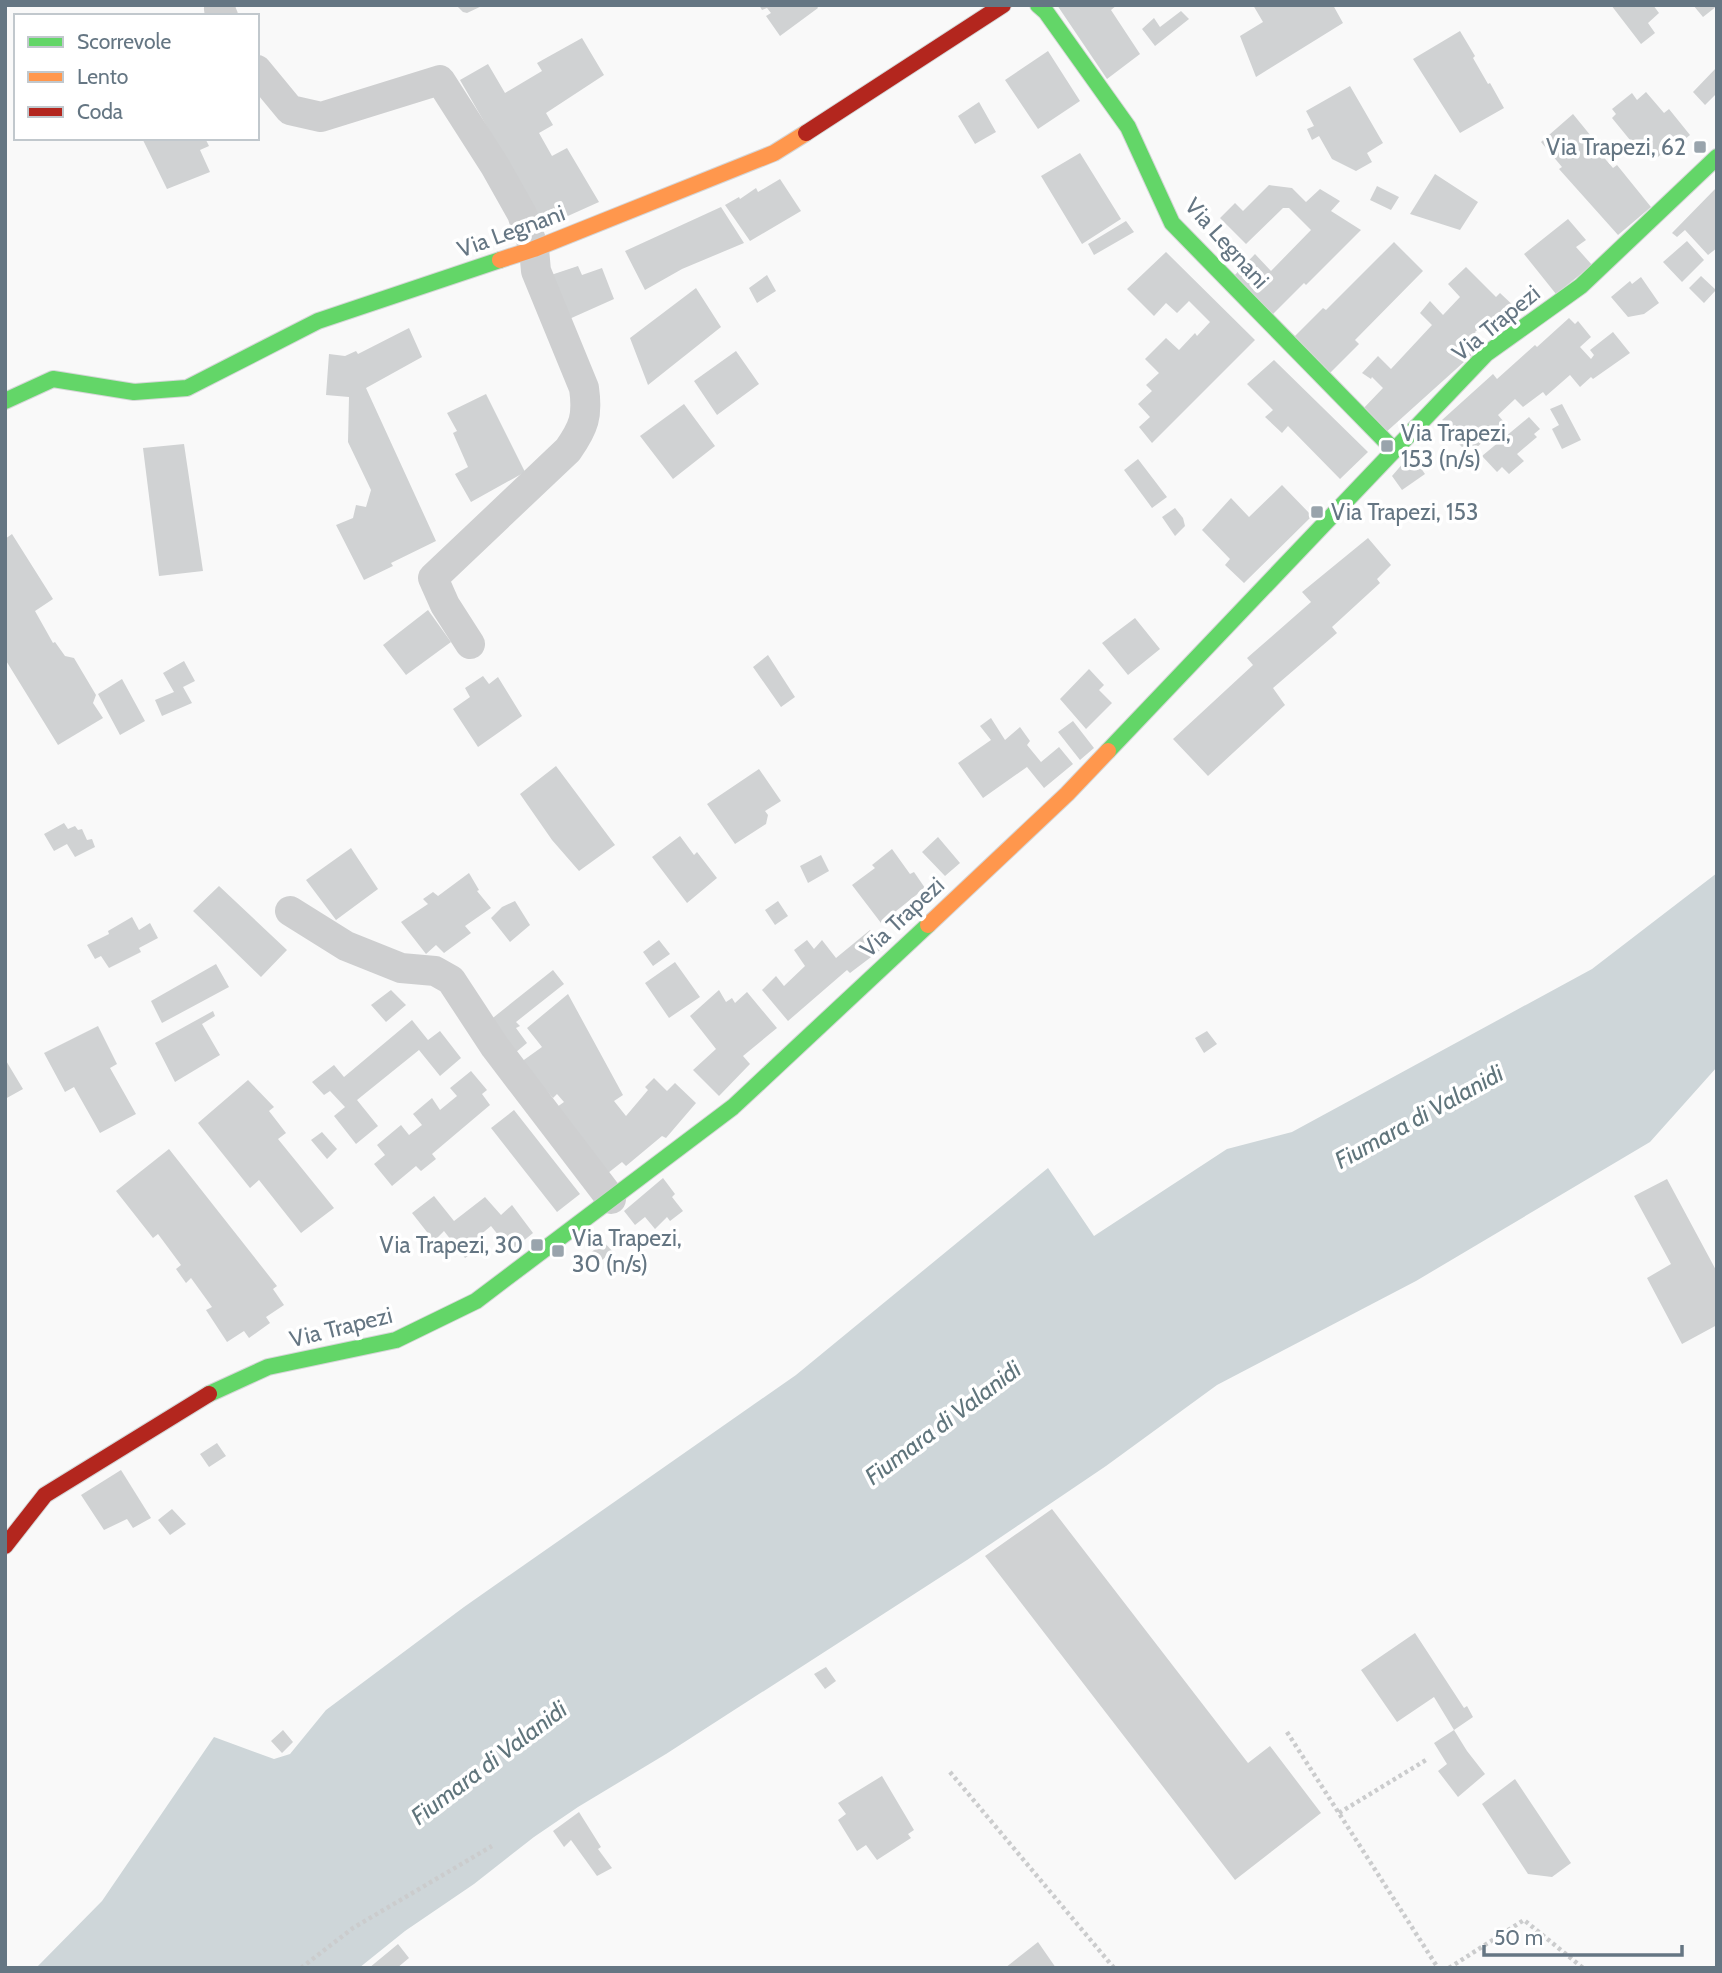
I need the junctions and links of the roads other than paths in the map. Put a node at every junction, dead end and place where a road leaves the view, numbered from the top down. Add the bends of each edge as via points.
1 (1003, 5) edge
2 (1038, 5) edge
3 (259, 72) edge
4 (1717, 157) edge
5 (534, 249) junction
6 (5, 401) edge
7 (1394, 450) junction
8 (470, 644) dead end
9 (290, 911) dead end
10 (611, 1199) junction
11 (5, 1546) edge

1 - 5 street, Via Legnani via 774,153
2 - 7 street, Via Legnani via 1128,127 1172,223
3 - 5 street via 290,110 321,117 440,80 522,214
4 - 7 street, Via Trapezi via 1581,286 1486,354
5 - 6 street, Via Legnani via 318,321 187,388 134,392 53,379
5 - 8 street via 536,271 584,388 587,407 581,431 568,450 433,578
7 - 10 street, Via Trapezi via 1067,794 733,1107
9 - 10 street via 346,946 401,968 435,971 451,980 495,1047
10 - 11 street, Via Trapezi via 476,1301 396,1339 268,1367 208,1395 46,1495

